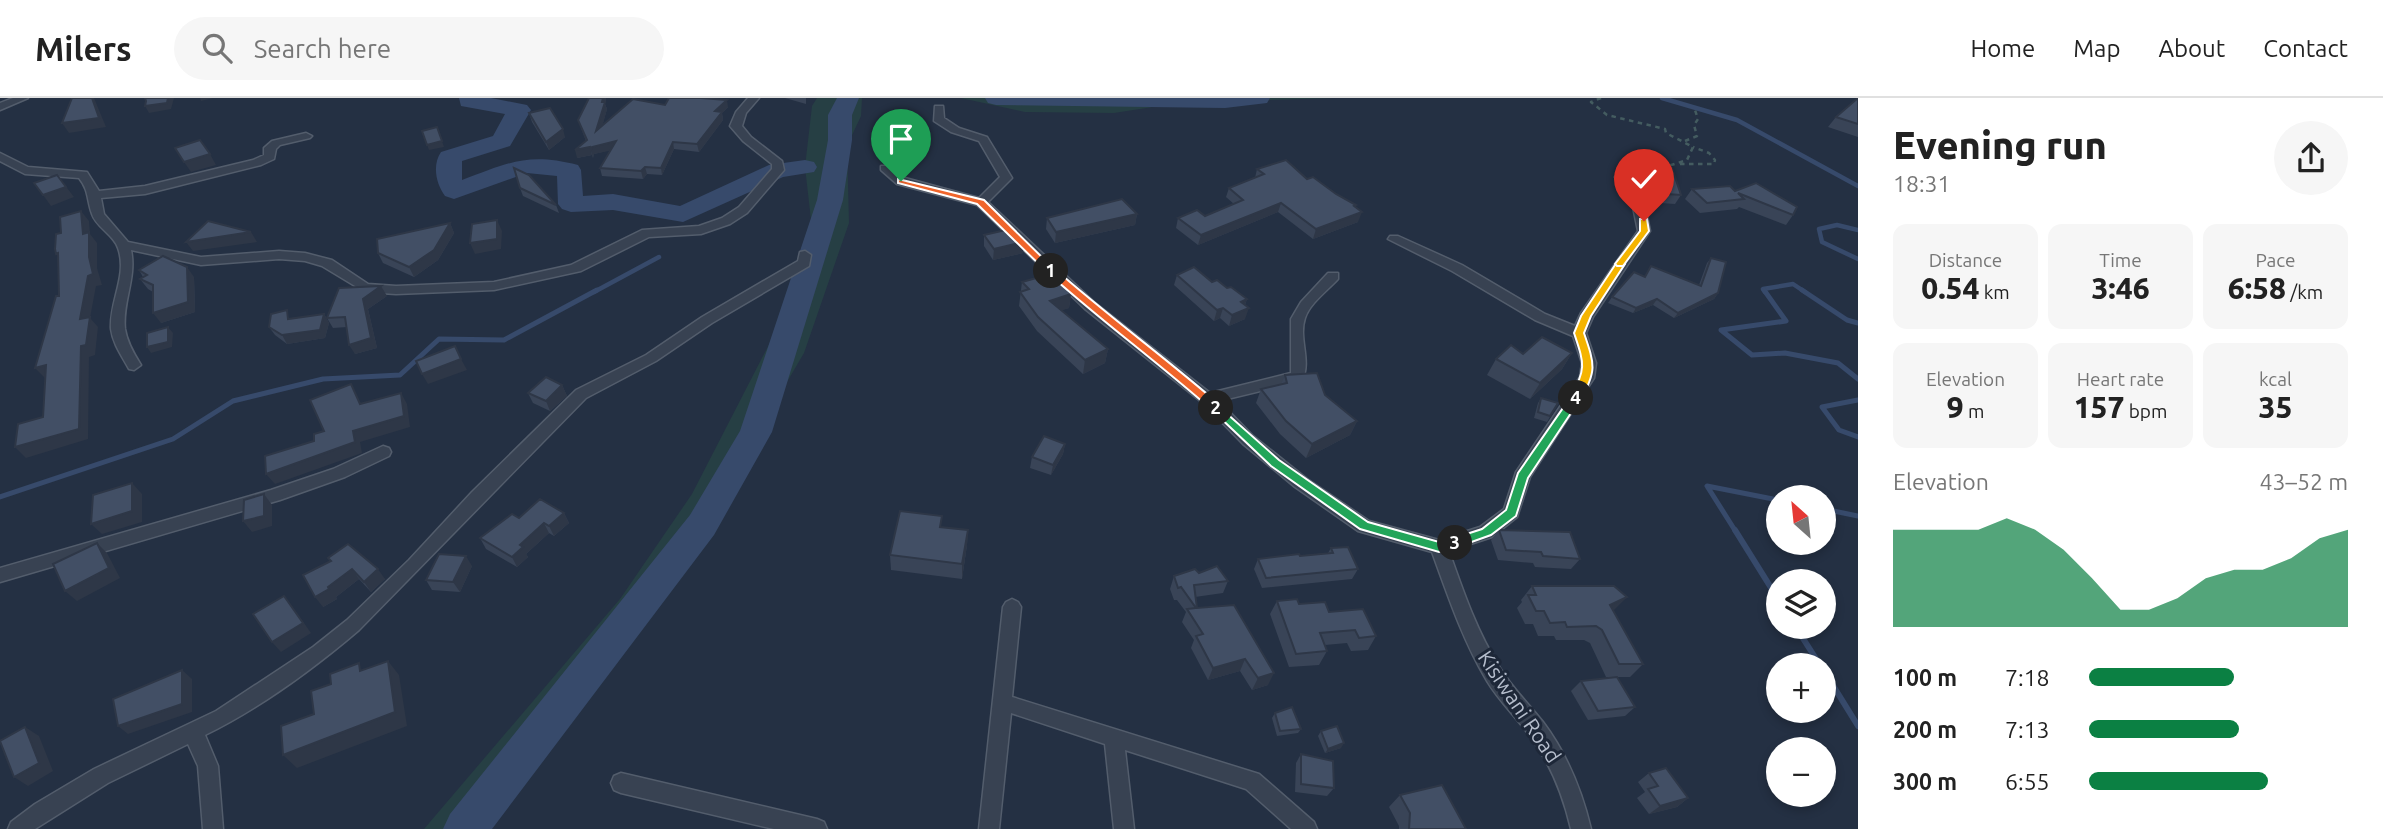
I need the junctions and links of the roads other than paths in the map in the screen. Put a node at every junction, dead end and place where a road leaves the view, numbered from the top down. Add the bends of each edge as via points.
1 (23, 98) edge
2 (754, 98) edge
3 (0, 107) edge
4 (939, 108) dead end
5 (306, 136) dead end
6 (0, 156) edge
7 (885, 168) dead end
8 (1621, 177) dead end
9 (94, 195) junction
10 (981, 202) junction
11 (1394, 239) dead end
12 (124, 245) junction
13 (805, 255) dead end
14 (1333, 276) dead end
15 (1579, 333) junction
16 (134, 365) dead end
17 (1208, 399) junction
18 (383, 452) dead end
19 (1439, 547) junction
20 (0, 575) edge
21 (1012, 607) dead end
22 (1002, 702) junction
23 (192, 734) junction
24 (1114, 738) junction
25 (621, 783) dead end
26 (18, 829) edge
27 (214, 829) edge
28 (817, 829) edge
29 (989, 829) edge
30 (1124, 829) edge
31 (1307, 829) edge
32 (1581, 829) edge

1 - 3 street
2 - 12 street via 736,126 778,163 778,170 743,210 701,230 646,233 576,268 494,286 365,288 327,263 305,257 201,261
4 - 10 street via 939,119 948,127 983,139 1006,178
5 - 9 street via 276,143 270,148 270,157 257,163 145,190
6 - 9 street via 25,170 83,175
7 - 10 street via 901,181
8 - 15 street via 1639,206 1644,231
9 - 12 street via 98,215
10 - 17 street via 1090,306
11 - 15 street via 1457,268 1539,317
12 - 16 street via 127,266 116,314 120,343
13 - 23 street via 804,263 651,358 581,394 353,625 255,698
14 - 17 street via 1301,312 1296,326 1297,377
15 - 19 street via 1589,363 1587,377 1522,477 1511,512 1486,532
17 - 19 street via 1257,448 1344,514 1364,526
18 - 20 street via 274,496
19 - 32 street, Kisiwani Road via 1470,630 1489,666 1560,765
21 - 22 street
22 - 24 street
22 - 29 street
23 - 26 street via 101,776
23 - 27 street via 203,745 209,763
24 - 30 street
24 - 31 street via 1252,781
25 - 28 street

